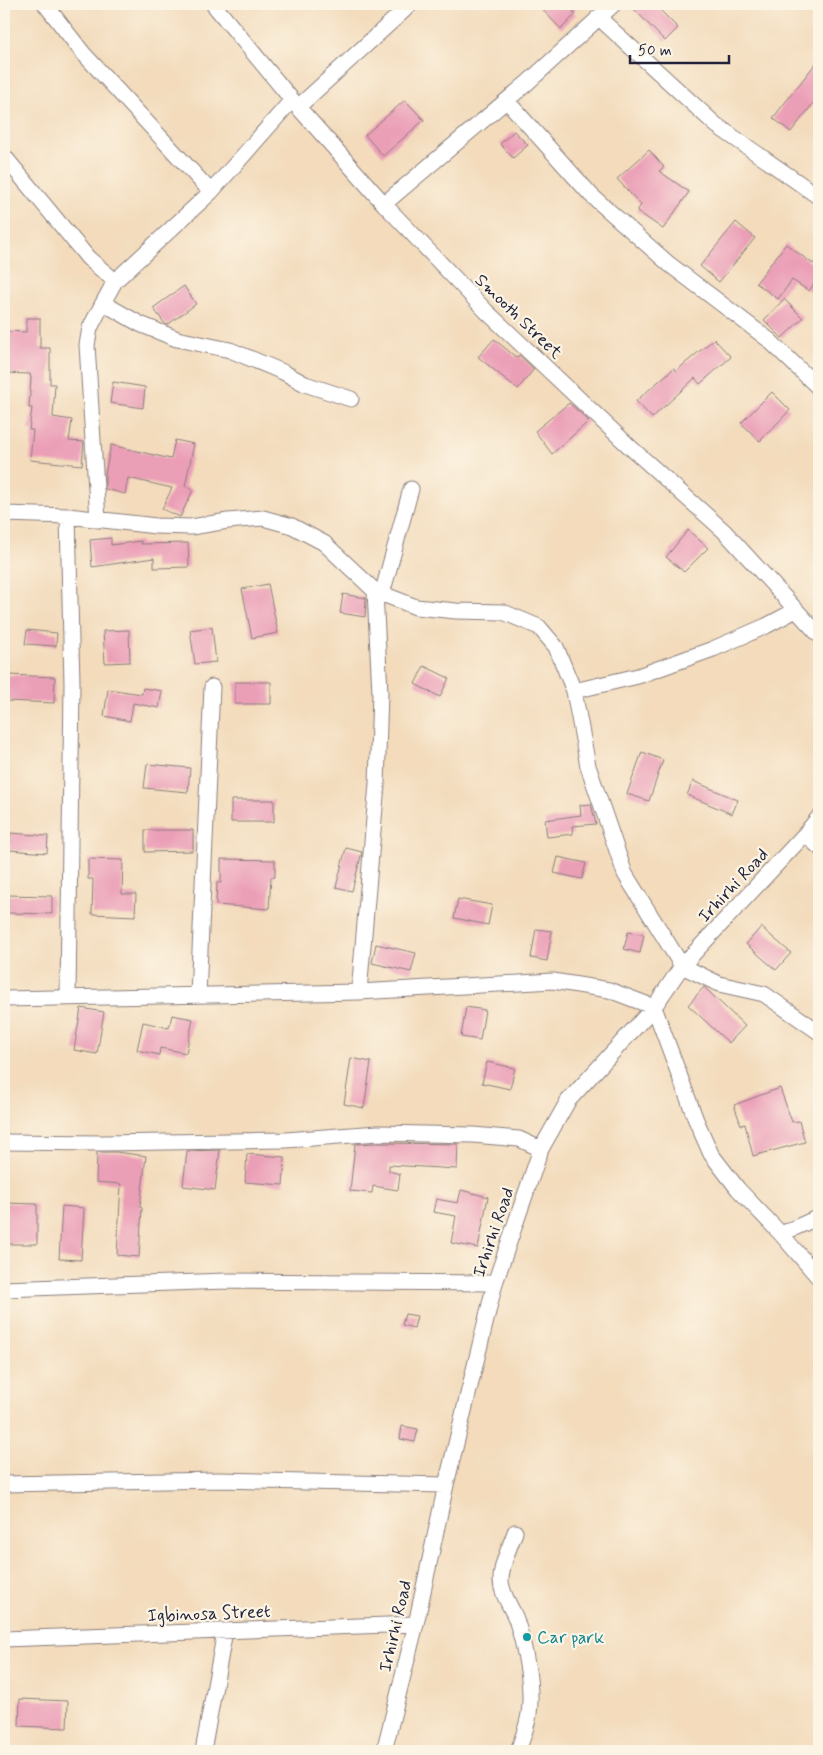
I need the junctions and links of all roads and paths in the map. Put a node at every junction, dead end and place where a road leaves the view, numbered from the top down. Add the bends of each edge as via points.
1 (45, 4) edge
2 (213, 4) edge
3 (411, 4) edge
4 (614, 4) edge
5 (598, 17) junction
6 (507, 101) junction
7 (295, 104) junction
8 (4, 156) edge
9 (211, 192) junction
10 (819, 197) edge
11 (384, 204) junction
12 (116, 281) junction
13 (103, 303) junction
14 (819, 388) edge
15 (351, 399) dead end
16 (411, 489) dead end
17 (4, 514) edge
18 (68, 516) junction
19 (98, 520) junction
20 (379, 592) junction
21 (796, 610) junction
22 (819, 635) edge
23 (212, 687) dead end
24 (574, 691) junction
25 (819, 816) edge
26 (805, 834) junction
27 (819, 847) edge
28 (682, 966) junction
29 (359, 992) junction
30 (198, 995) junction
31 (68, 996) junction
32 (4, 999) edge
33 (654, 1007) junction
34 (819, 1032) edge
35 (4, 1142) edge
36 (541, 1149) junction
37 (819, 1217) edge
38 (781, 1234) junction
39 (819, 1278) edge
40 (495, 1283) junction
41 (4, 1289) edge
42 (4, 1484) edge
43 (446, 1485) junction
44 (515, 1532) dead end
45 (416, 1624) junction
46 (226, 1631) junction
47 (4, 1638) edge
48 (203, 1751) edge
49 (384, 1751) edge
50 (518, 1751) edge

1 - 9 street via 83,53
2 - 7 street, Smooth Street
3 - 7 street
4 - 5 street
5 - 6 street
5 - 10 street via 716,125
6 - 11 street
6 - 14 street via 591,195 669,264 769,340
7 - 9 street
7 - 11 street, Smooth Street
8 - 12 street via 88,258
9 - 12 street
11 - 21 street, Smooth Street via 486,312 724,531
12 - 13 street
13 - 15 street via 140,324 177,339 230,350 305,384
13 - 19 street via 90,328 87,345
16 - 20 street
17 - 18 street
18 - 19 street
18 - 31 street via 72,684
19 - 20 street via 191,527 263,518 292,526 324,543
20 - 24 street via 416,607 503,612 539,627 556,647
20 - 29 street via 377,784
21 - 22 street, Smooth Street
21 - 24 street via 714,650 638,676
23 - 30 street
24 - 28 street via 588,766 625,874
25 - 26 street, Irhirhi Road
26 - 27 street
26 - 28 street, Irhirhi Road
28 - 33 street, Irhirhi Road
28 - 34 street via 719,984 764,994
29 - 30 street
29 - 33 street via 553,981 609,990
30 - 31 street
31 - 32 street
33 - 36 street, Irhirhi Road via 568,1101
33 - 38 street via 712,1154 738,1190
35 - 36 street via 286,1140 378,1133 510,1138
36 - 40 street, Irhirhi Road
37 - 38 street
38 - 39 street
40 - 41 street via 226,1281
40 - 43 street, Irhirhi Road
42 - 43 street via 219,1480
43 - 45 street, Irhirhi Road
44 - 50 street via 500,1581 520,1632 528,1680 529,1716
45 - 46 street, Igbinosa Street
45 - 49 street, Irhirhi Road
46 - 47 street, Igbinosa Street
46 - 48 street

